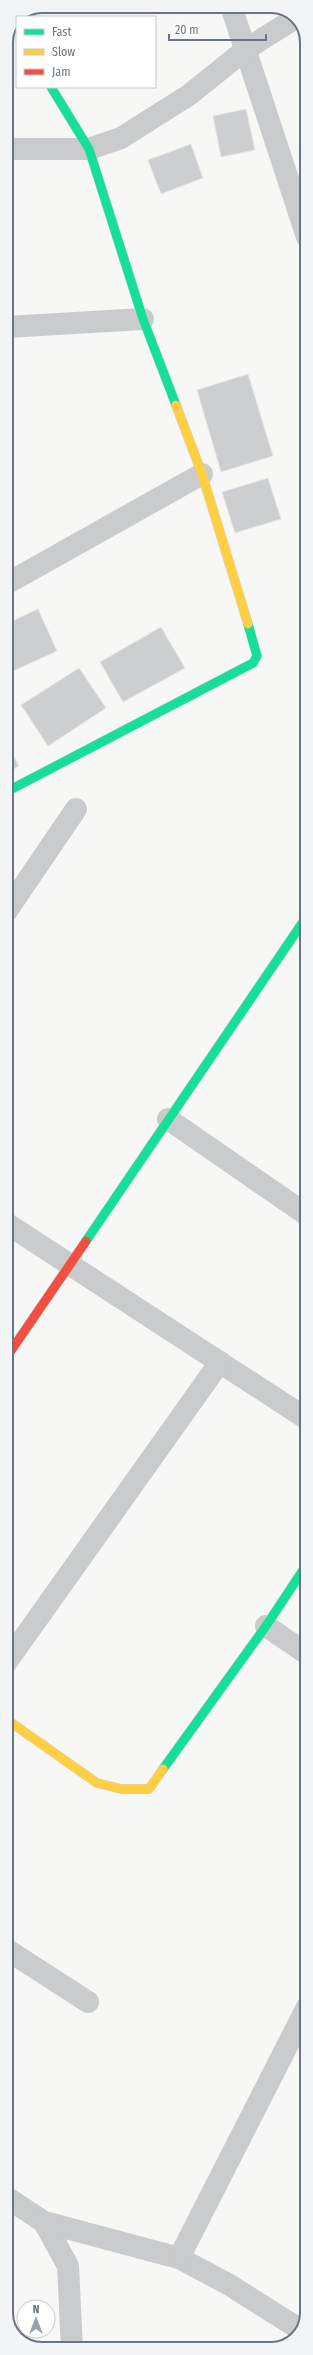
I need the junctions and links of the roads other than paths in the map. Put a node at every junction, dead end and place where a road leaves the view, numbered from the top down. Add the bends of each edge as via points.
1 (233, 13) edge
2 (291, 21) edge
3 (245, 50) junction
4 (52, 88) edge
5 (13, 149) edge
6 (89, 149) junction
7 (300, 216) edge
8 (143, 319) junction
9 (13, 327) edge
10 (202, 474) junction
11 (13, 580) edge
12 (13, 788) edge
13 (76, 809) dead end
14 (13, 902) edge
15 (300, 926) edge
16 (168, 1119) junction
17 (300, 1210) edge
18 (13, 1228) edge
19 (70, 1264) junction
20 (13, 1348) edge
21 (220, 1362) junction
22 (300, 1414) edge
23 (300, 1575) edge
24 (266, 1626) junction
25 (300, 1649) edge
26 (13, 1653) edge
27 (13, 1724) edge
28 (13, 1954) edge
29 (88, 2002) dead end
30 (300, 2021) edge
31 (13, 2202) edge
32 (44, 2222) junction
33 (179, 2258) junction
34 (296, 2327) edge
35 (72, 2342) edge

1 - 3 street
2 - 3 street
3 - 6 street via 189,95 121,138
3 - 7 street
4 - 6 street
5 - 6 street
6 - 8 street
8 - 9 street
8 - 10 street
10 - 11 street
10 - 12 street via 256,648 257,656 253,663
13 - 14 street
15 - 16 street
16 - 17 street
16 - 19 street
18 - 19 street
19 - 20 street
19 - 21 street
21 - 22 street
21 - 26 street
23 - 24 street
24 - 25 street
24 - 27 street via 149,1789 121,1789 97,1783
28 - 29 street
30 - 33 street
31 - 32 street
32 - 33 street
32 - 35 street via 68,2266
33 - 34 street via 228,2284

